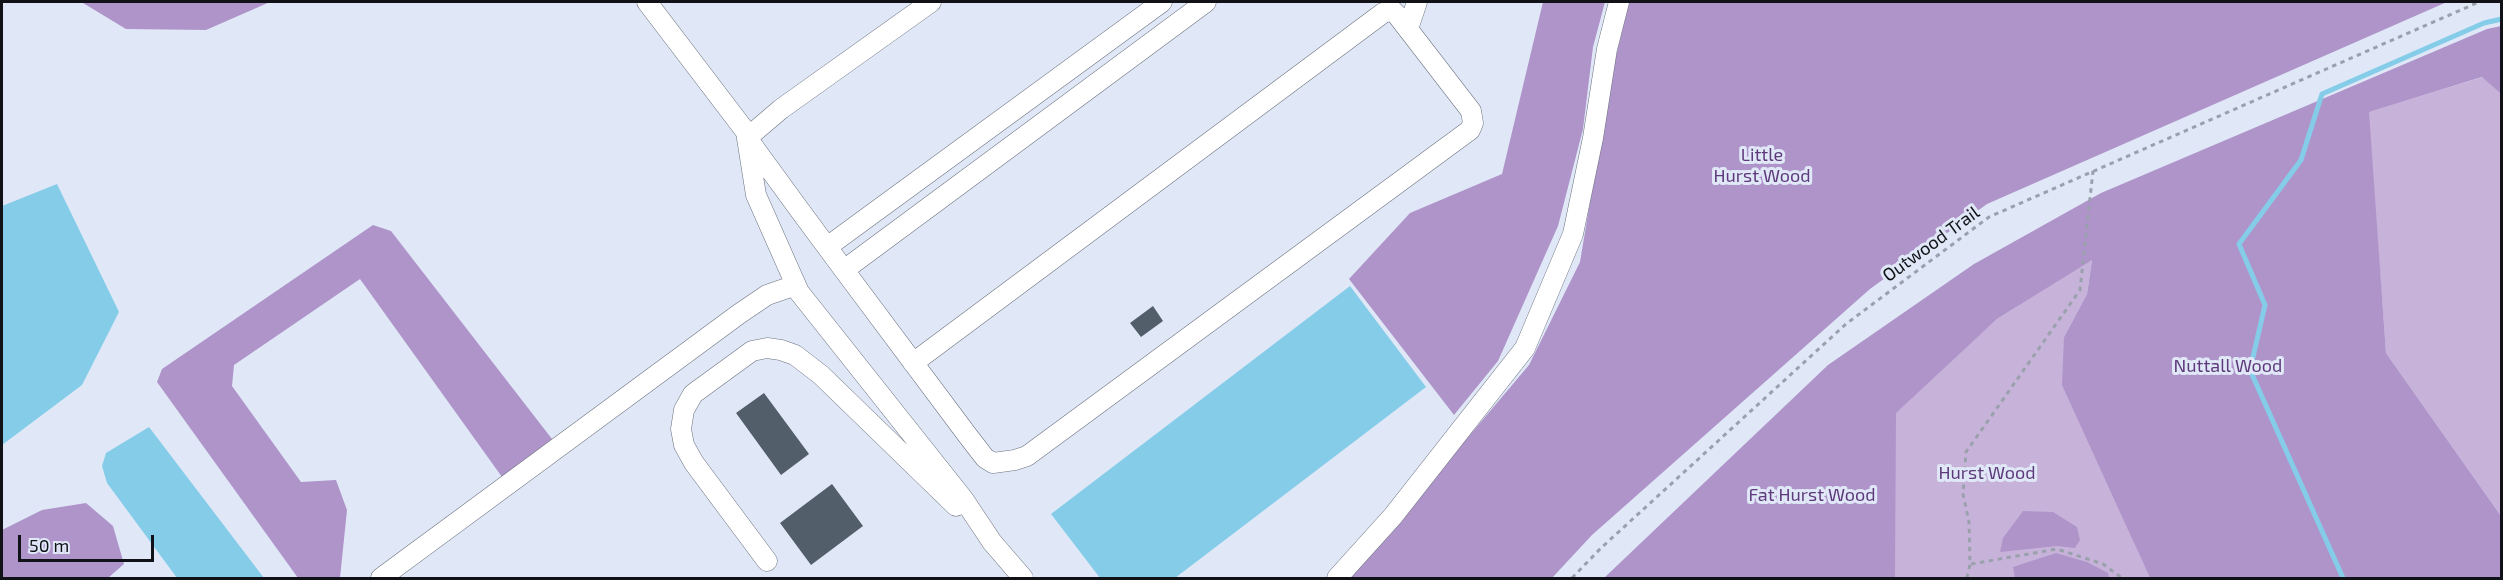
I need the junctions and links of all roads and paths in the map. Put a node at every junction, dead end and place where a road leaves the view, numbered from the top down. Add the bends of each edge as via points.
1 (647, 2) edge
2 (930, 2) edge
3 (1162, 2) edge
4 (1206, 2) edge
5 (1417, 2) edge
6 (1619, 2) edge
7 (2479, 2) edge
8 (1408, 29) junction
9 (747, 138) junction
10 (2093, 171) junction
11 (827, 247) junction
12 (844, 270) junction
13 (796, 285) junction
14 (913, 363) junction
15 (992, 542) junction
16 (767, 561) dead end
17 (1970, 564) junction
18 (381, 579) edge
19 (1023, 579) edge
20 (1337, 579) edge
21 (1572, 579) edge
22 (1967, 579) edge
23 (2122, 579) edge

1 - 9 lane
2 - 9 lane
3 - 11 lane
4 - 12 lane
5 - 8 lane
6 - 20 lane via 1573,234 1525,348 1393,516
7 - 10 path, Outwood Trail
8 - 14 lane via 1392,10 1383,14
8 - 14 lane via 1471,111 1470,130 1027,456 993,463 985,458
9 - 11 lane
9 - 13 lane via 756,195
10 - 17 path via 2080,290 1966,452 1962,494 1969,522
10 - 21 path, Outwood Trail via 1989,217 1846,324 1609,540
11 - 12 lane
12 - 14 lane
13 - 15 lane via 964,500
13 - 18 lane via 767,295 739,314
15 - 16 lane via 821,375 795,355 766,348 752,351 693,394 684,410 681,429 694,463
15 - 19 lane
17 - 22 path
17 - 23 path via 2056,549 2103,564

